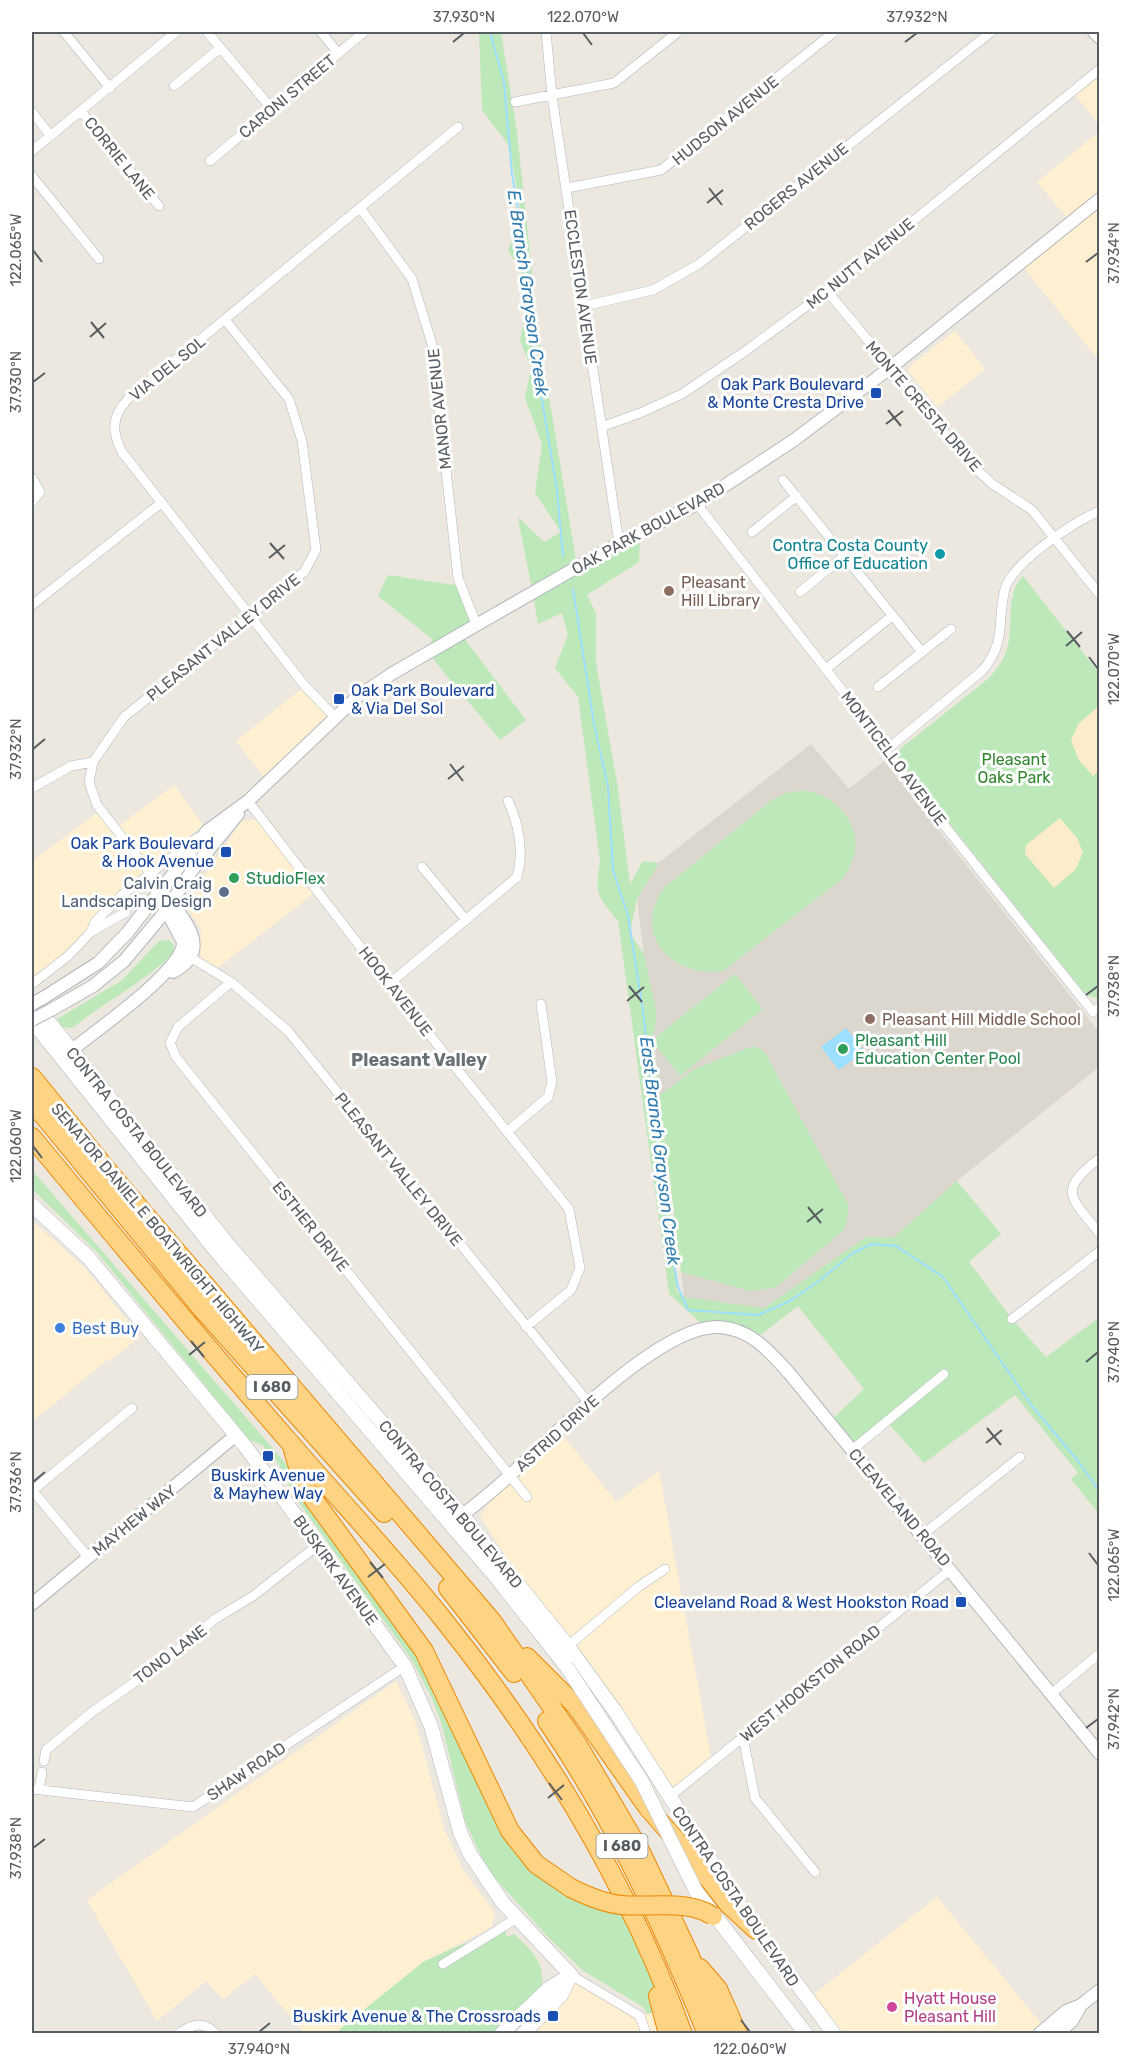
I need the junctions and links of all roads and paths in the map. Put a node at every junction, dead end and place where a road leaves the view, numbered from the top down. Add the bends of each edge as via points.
1 (64, 32) edge
2 (176, 32) edge
3 (207, 32) edge
4 (321, 32) edge
5 (364, 32) edge
6 (546, 32) edge
7 (678, 32) edge
8 (834, 32) edge
9 (991, 32) edge
10 (1094, 32) edge
11 (1100, 38) edge
12 (220, 48) junction
13 (338, 53) junction
14 (1100, 69) edge
15 (174, 86) dead end
16 (110, 88) junction
17 (552, 96) junction
18 (515, 102) dead end
19 (272, 109) junction
20 (81, 111) junction
21 (32, 112) edge
22 (458, 127) dead end
23 (50, 135) junction
24 (32, 151) edge
25 (210, 161) dead end
26 (32, 176) edge
27 (567, 188) junction
28 (1100, 199) edge
29 (159, 206) dead end
30 (361, 208) junction
31 (99, 259) dead end
32 (827, 291) junction
33 (584, 306) junction
34 (226, 321) junction
35 (890, 368) junction
36 (601, 427) junction
37 (32, 478) edge
38 (783, 480) dead end
39 (797, 496) junction
40 (32, 502) edge
41 (161, 503) junction
42 (696, 504) junction
43 (1100, 511) edge
44 (752, 532) dead end
45 (1055, 538) junction
46 (619, 543) junction
47 (844, 556) junction
48 (800, 592) dead end
49 (1100, 595) edge
50 (32, 605) edge
51 (250, 616) junction
52 (892, 616) junction
53 (476, 624) junction
54 (951, 629) dead end
55 (922, 652) junction
56 (826, 669) junction
57 (878, 687) dead end
58 (336, 717) junction
59 (885, 751) junction
60 (93, 762) junction
61 (32, 788) edge
62 (248, 801) junction
63 (508, 801) dead end
64 (207, 831) junction
65 (422, 867) dead end
66 (149, 872) junction
67 (161, 887) junction
68 (122, 895) junction
69 (169, 908) junction
70 (466, 920) junction
71 (92, 932) junction
72 (190, 957) junction
73 (160, 979) junction
74 (231, 982) junction
75 (32, 984) edge
76 (389, 984) junction
77 (35, 1001) edge
78 (541, 1004) dead end
79 (1096, 1010) edge
80 (32, 1021) edge
81 (66, 1055) junction
82 (32, 1077) edge
83 (32, 1102) edge
84 (508, 1131) junction
85 (32, 1138) edge
86 (1100, 1158) edge
87 (32, 1205) edge
88 (1100, 1234) edge
89 (1100, 1251) edge
90 (1012, 1319) dead end
91 (526, 1327) junction
92 (667, 1346) joint
93 (944, 1374) dead end
94 (588, 1402) junction
95 (132, 1408) dead end
96 (236, 1436) junction
97 (291, 1444) junction
98 (852, 1450) junction
99 (1020, 1457) dead end
100 (510, 1476) junction
101 (32, 1490) edge
102 (526, 1497) dead end
103 (462, 1515) junction
104 (450, 1525) junction
105 (921, 1536) junction
106 (318, 1545) junction
107 (88, 1557) junction
108 (665, 1569) dead end
109 (951, 1569) junction
110 (32, 1604) edge
111 (492, 1621) junction
112 (568, 1646) junction
113 (1100, 1653) edge
114 (405, 1666) junction
115 (1051, 1694) junction
116 (743, 1737) junction
117 (1100, 1754) edge
118 (44, 1761) dead end
119 (42, 1772) dead end
120 (35, 1790) edge
121 (669, 1797) junction
122 (815, 1872) dead end
123 (713, 1916) junction
124 (517, 1918) junction
125 (756, 1930) junction
126 (643, 1933) junction
127 (690, 1956) junction
128 (443, 1964) dead end
129 (571, 1975) junction
130 (1100, 1990) edge
131 (1081, 2005) junction
132 (178, 2034) edge
133 (216, 2034) edge
134 (501, 2034) edge
135 (523, 2034) edge
136 (646, 2034) edge
137 (668, 2034) edge
138 (683, 2034) edge
139 (707, 2034) edge
140 (721, 2034) edge
141 (738, 2034) edge
142 (806, 2034) edge
143 (834, 2034) edge
144 (1039, 2034) edge
145 (1057, 2034) edge

1 - 16 street
2 - 16 street
3 - 12 street
4 - 13 street
5 - 13 street, CARONI STREET
6 - 17 street, ECCLESTON AVENUE
7 - 17 street via 614,83
8 - 27 street, HUDSON AVENUE via 661,170
9 - 33 street, ROGERS AVENUE via 699,264 653,290
10 - 11 street
12 - 15 street
12 - 19 street
13 - 19 street, CARONI STREET
14 - 32 street, MC NUTT AVENUE
16 - 20 street
17 - 18 street
17 - 27 street, ECCLESTON AVENUE
19 - 25 street, CARONI STREET
20 - 23 street
20 - 29 street, CORRIE LANE
21 - 23 street
22 - 30 street, VIA DEL SOL
23 - 24 street
26 - 31 street
27 - 33 street, ECCLESTON AVENUE
28 - 35 street, OAK PARK BOULEVARD
30 - 34 street, VIA DEL SOL
30 - 53 street, MANOR AVENUE via 412,279 432,344 458,578
32 - 35 street, MONTE CRESTA DRIVE
32 - 36 street, MC NUTT AVENUE via 682,394
33 - 36 street, ECCLESTON AVENUE
34 - 41 street, VIA DEL SOL via 129,399 115,418 115,436 122,452
34 - 51 street, PLEASANT VALLEY DRIVE via 289,399 302,441 316,550 304,572
35 - 42 street, OAK PARK BOULEVARD via 794,440
35 - 45 street, MONTE CRESTA DRIVE via 971,464 991,483 1032,510
36 - 46 street, ECCLESTON AVENUE
37 - 40 street via 40,492
38 - 39 street
39 - 44 street
39 - 47 street
41 - 50 street
41 - 51 street, VIA DEL SOL
42 - 46 street, OAK PARK BOULEVARD
42 - 56 street, MONTICELLO AVENUE
43 - 45 street
45 - 49 street, MONTE CRESTA DRIVE
45 - 59 street via 1012,573 1002,599 1000,640 982,671
46 - 53 street, OAK PARK BOULEVARD
47 - 48 street
47 - 52 street
51 - 58 street, VIA DEL SOL via 305,687
51 - 60 street, PLEASANT VALLEY DRIVE via 124,717
52 - 55 street
52 - 56 street
53 - 58 street, OAK PARK BOULEVARD via 371,687
54 - 55 street
55 - 57 street
56 - 59 street, MONTICELLO AVENUE
58 - 62 street, OAK PARK BOULEVARD
59 - 79 street, MONTICELLO AVENUE
60 - 61 street via 71,766
60 - 66 street via 89,782 97,805
62 - 64 street, OAK PARK BOULEVARD
62 - 69 street, OAK PARK BOULEVARD via 193,869
62 - 76 street, HOOK AVENUE
63 - 70 street via 516,819 521,863 517,877
64 - 66 street, OAK PARK BOULEVARD
64 - 67 street, OAK PARK BOULEVARD
65 - 70 street
66 - 67 street
66 - 68 street, OAK PARK BOULEVARD
67 - 69 street
67 - 77 street, OAK PARK BOULEVARD via 127,933 98,963
68 - 71 street, OAK PARK BOULEVARD via 95,922
68 - 71 street, OAK PARK BOULEVARD via 127,902 126,912
69 - 72 street via 192,934
69 - 73 street via 183,947 180,957
69 - 80 street, OAK PARK BOULEVARD, bridge via 109,974
70 - 76 street
71 - 75 street, OAK PARK BOULEVARD
72 - 73 street
72 - 74 street, PLEASANT VALLEY DRIVE
73 - 81 street
74 - 91 street, PLEASANT VALLEY DRIVE via 288,1031
74 - 100 street, ESTHER DRIVE via 178,1027 170,1042 176,1057
76 - 84 street, HOOK AVENUE
77 - 81 main road, CONTRA COSTA BOULEVARD
78 - 84 street via 552,1082 548,1097
80 - 81 main road, CONTRA COSTA BOULEVARD
81 - 103 main road, CONTRA COSTA BOULEVARD
81 - 104 main road, CONTRA COSTA BOULEVARD via 216,1251
82 - 111 highway, SENATOR DANIEL E BOATWRIGHT HIGHWAY / I 680
83 - 139 highway, I 680 via 202,1309 402,1533 514,1672 604,1813 677,1959
84 - 91 street, HOOK AVENUE via 569,1209 580,1269 571,1290
85 - 97 highway, I 680
86 - 88 street via 1078,1174 1072,1187 1072,1199
87 - 96 main road, BUSKIRK AVENUE via 88,1257
89 - 90 street
91 - 94 street, PLEASANT VALLEY DRIVE
92 - 94 street, ASTRID DRIVE
92 - 98 street, CLEAVELAND ROAD via 705,1328 742,1332 761,1342
93 - 98 street
94 - 100 street, ASTRID DRIVE
95 - 101 street
96 - 106 main road, BUSKIRK AVENUE
96 - 107 street, MAYHEW WAY
97 - 123 highway, bridge via 304,1486 424,1652 510,1831 536,1864 594,1899 618,1905 694,1906
97 - 126 highway, I 680 via 398,1565 489,1679 574,1808
98 - 105 street, CLEAVELAND ROAD
99 - 105 street
100 - 102 street, ESTHER DRIVE
100 - 103 street, ASTRID DRIVE
101 - 107 street
103 - 104 street, ASTRID DRIVE
103 - 112 main road, CONTRA COSTA BOULEVARD
104 - 123 main road, CONTRA COSTA BOULEVARD, bridge via 566,1666 641,1780 685,1870
105 - 109 street, CLEAVELAND ROAD
106 - 114 main road, BUSKIRK AVENUE
106 - 118 street, TONO LANE via 92,1712 46,1749
107 - 110 street, MAYHEW WAY
108 - 112 street
109 - 115 street, CLEAVELAND ROAD
109 - 116 street, WEST HOOKSTON ROAD
111 - 125 highway via 576,1706 648,1808 729,1905
111 - 127 highway, SENATOR DANIEL E BOATWRIGHT HIGHWAY / I 680 via 578,1745 641,1852
112 - 121 main road, CONTRA COSTA BOULEVARD
113 - 115 street
114 - 120 street, SHAW ROAD via 193,1807
114 - 124 main road, BUSKIRK AVENUE via 431,1726 460,1832 476,1866
115 - 117 street, CLEAVELAND ROAD
116 - 121 street, WEST HOOKSTON ROAD
116 - 122 street via 755,1798
119 - 120 street
121 - 125 main road, CONTRA COSTA BOULEVARD
123 - 142 main road, CONTRA COSTA BOULEVARD
124 - 128 street
124 - 129 main road, BUSKIRK AVENUE
125 - 143 main road, CONTRA COSTA BOULEVARD
126 - 137 highway
126 - 138 highway, I 680
127 - 140 highway, SENATOR DANIEL E BOATWRIGHT HIGHWAY / I 680
127 - 141 highway via 718,1989
129 - 134 main road via 548,1989
129 - 135 main road via 561,1995
129 - 136 street via 640,2016
130 - 131 street
131 - 144 street via 1066,2011
131 - 145 street via 1072,2021
132 - 133 street via 199,2024 210,2026

